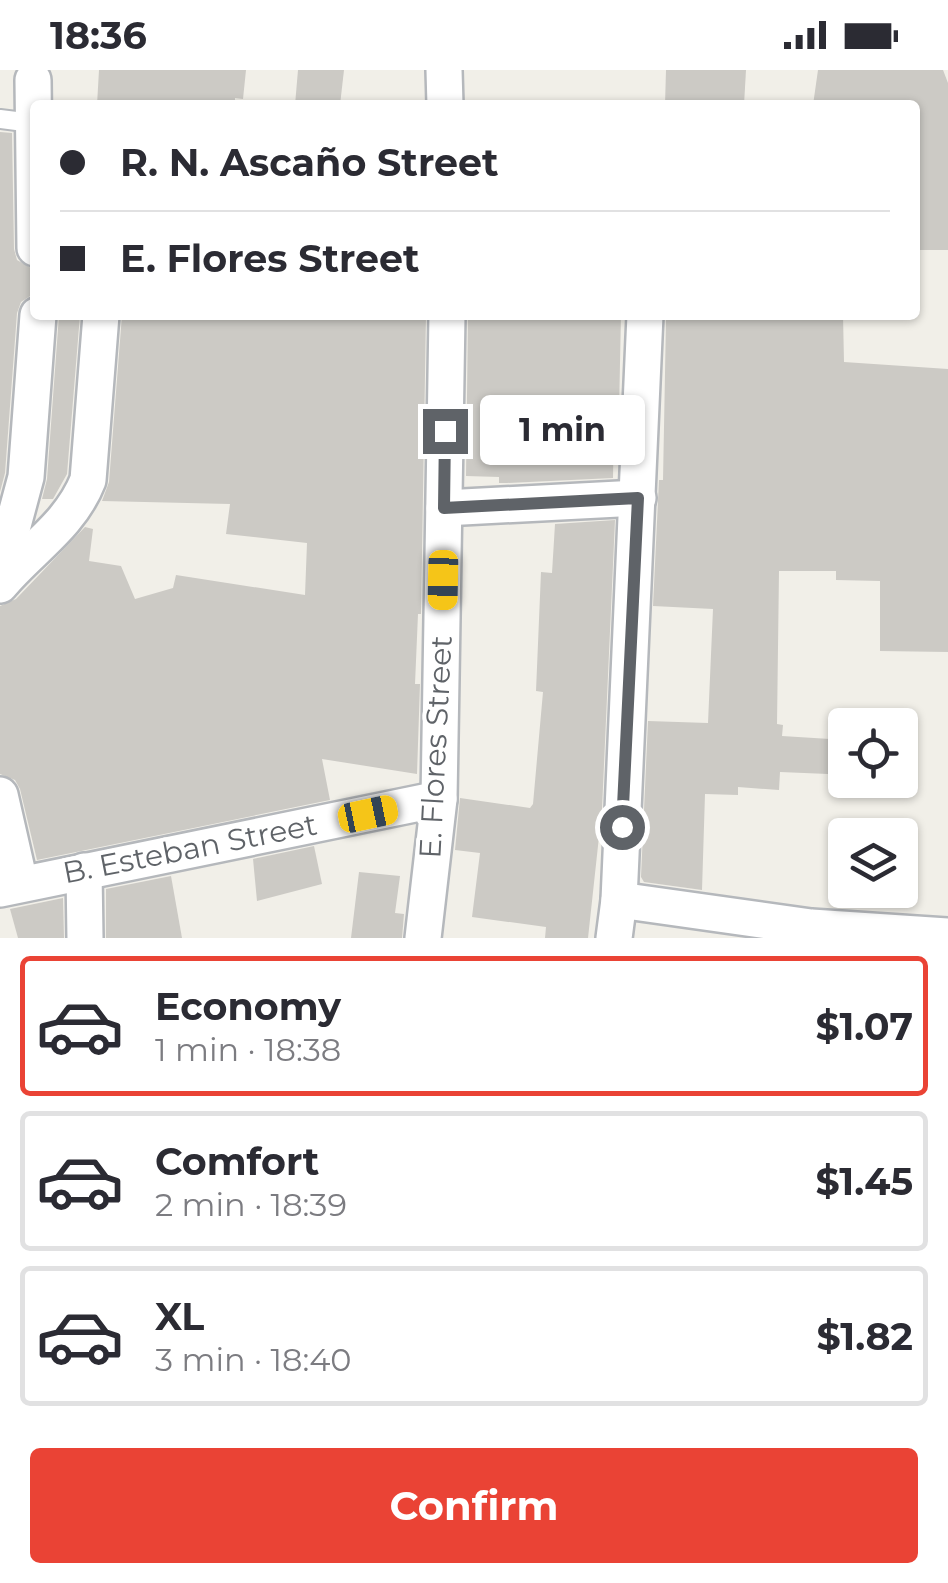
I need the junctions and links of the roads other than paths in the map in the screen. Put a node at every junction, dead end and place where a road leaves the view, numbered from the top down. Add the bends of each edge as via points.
1 (444, 70) edge
2 (32, 80) dead end
3 (445, 100) edge
4 (16, 121) edge
5 (30, 215) edge
6 (38, 320) edge
7 (101, 320) edge
8 (447, 320) edge
9 (645, 320) edge
10 (638, 498) junction
11 (444, 508) junction
12 (2, 583) edge
13 (0, 795) edge
14 (439, 799) junction
15 (84, 871) junction
16 (10, 886) edge
17 (619, 900) junction
18 (948, 936) edge
19 (85, 938) edge
20 (422, 938) edge
21 (614, 938) edge

1 - 3 street
2 - 4 street
4 - 5 street
6 - 12 street via 26,477
7 - 12 street via 88,480 60,528
8 - 11 street, E. Flores Street
9 - 10 street
10 - 11 street
10 - 17 street
11 - 14 street, E. Flores Street
13 - 16 street
14 - 15 street, B. Esteban Street
14 - 20 street, E. Flores Street
15 - 16 street, B. Esteban Street
15 - 19 street
17 - 18 street via 811,927
17 - 21 street

